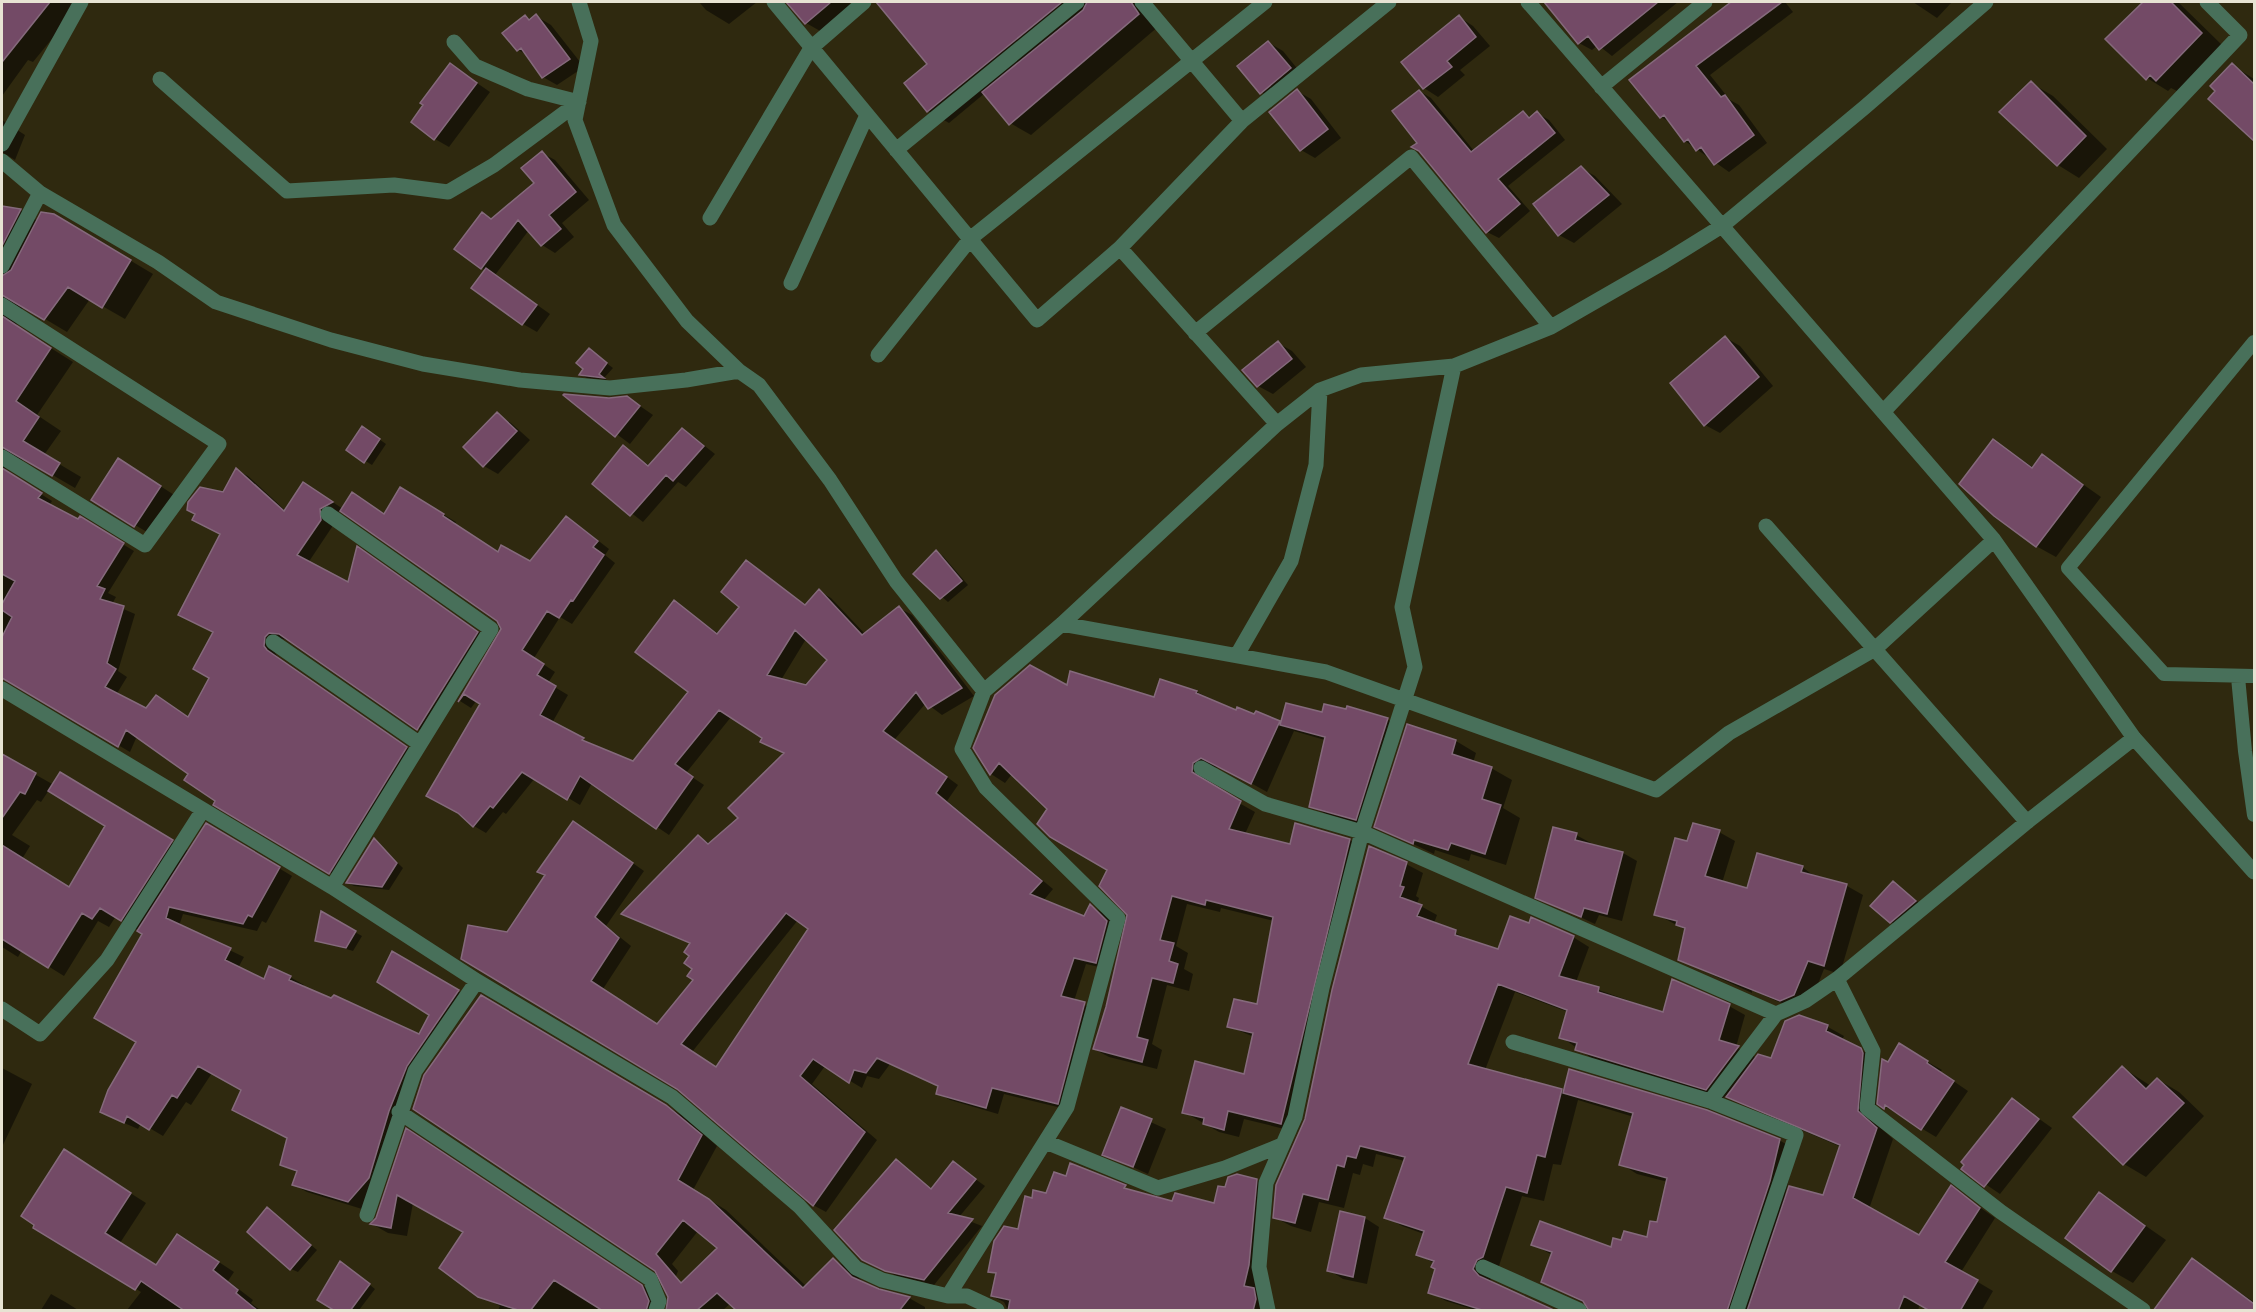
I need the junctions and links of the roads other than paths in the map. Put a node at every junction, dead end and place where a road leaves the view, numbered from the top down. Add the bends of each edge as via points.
1 (81, 2) edge
2 (579, 2) edge
3 (774, 2) edge
4 (864, 2) edge
5 (1077, 2) edge
6 (1142, 2) edge
7 (1264, 2) edge
8 (1389, 2) edge
9 (1528, 2) edge
10 (1705, 2) edge
11 (1986, 2) edge
12 (2207, 2) edge
13 (454, 42) dead end
14 (811, 48) junction
15 (1193, 60) junction
16 (160, 79) dead end
17 (1601, 87) junction
18 (579, 102) junction
19 (867, 115) junction
20 (1242, 121) junction
21 (2, 144) edge
22 (896, 150) junction
23 (2, 161) edge
24 (40, 193) junction
25 (710, 218) dead end
26 (1722, 225) junction
27 (972, 238) junction
28 (1120, 249) junction
29 (2, 266) edge
30 (791, 284) dead end
31 (2, 305) edge
32 (1551, 327) junction
33 (1195, 333) junction
34 (2254, 342) edge
35 (878, 356) dead end
36 (1454, 366) junction
37 (739, 371) junction
38 (1320, 390) junction
39 (1883, 412) junction
40 (1277, 424) junction
41 (2, 457) edge
42 (328, 514) dead end
43 (1766, 526) dead end
44 (1994, 540) junction
45 (1062, 624) junction
46 (273, 642) dead end
47 (1875, 649) junction
48 (1237, 655) junction
49 (2254, 676) edge
50 (2238, 677) junction
51 (2, 688) edge
52 (984, 691) junction
53 (1405, 700) junction
54 (2133, 738) junction
55 (420, 744) junction
56 (2249, 751) edge
57 (1201, 768) dead end
58 (203, 810) junction
59 (2254, 815) edge
60 (2027, 822) junction
61 (1362, 832) junction
62 (2254, 872) edge
63 (332, 887) junction
64 (1837, 979) junction
65 (477, 981) junction
66 (2, 1009) edge
67 (1776, 1014) junction
68 (1513, 1042) dead end
69 (1710, 1101) junction
70 (399, 1112) junction
71 (1046, 1142) junction
72 (1282, 1144) junction
73 (367, 1215) dead end
74 (1483, 1267) dead end
75 (948, 1296) junction
76 (656, 1311) edge
77 (997, 1311) edge
78 (1268, 1311) edge
79 (1579, 1311) edge
80 (1737, 1311) edge
81 (2143, 1311) edge

1 - 21 street
2 - 18 street via 591,41
3 - 14 street
4 - 14 street
5 - 22 street
6 - 15 street
7 - 15 street
8 - 20 street
9 - 17 street
10 - 17 street
11 - 26 street
12 - 39 street via 2240,35
13 - 18 street via 476,66 528,89
14 - 19 street
14 - 25 street
15 - 20 street
15 - 27 street
16 - 18 street via 287,191 394,185 448,192 494,165
17 - 26 street
18 - 37 street via 575,120 614,225 687,321
19 - 22 street
19 - 30 street
20 - 28 street
22 - 27 street
23 - 24 street
24 - 29 street
24 - 37 street via 158,262 216,302 332,340 423,364 520,380 610,388
26 - 32 street
26 - 39 street
27 - 28 street via 1037,320
27 - 35 street
28 - 33 street
31 - 41 street via 219,444 145,545
32 - 33 street via 1411,157
32 - 36 street
33 - 40 street
34 - 50 lane via 2068,568 2164,674
36 - 38 street via 1361,375
36 - 53 street via 1402,607 1415,667
37 - 52 street via 759,385 830,480 896,581
38 - 40 street
38 - 48 street via 1316,465 1291,561
39 - 44 street
40 - 45 street
42 - 55 street via 491,629
43 - 47 street
44 - 47 street
44 - 54 street
45 - 48 street
45 - 52 street
46 - 55 street
47 - 53 street via 1729,733 1656,790
47 - 60 street
48 - 53 street via 1326,672
49 - 50 lane
50 - 56 lane
51 - 58 street
52 - 71 street via 962,749 986,788 1118,918 1067,1107
53 - 61 street
54 - 60 street
54 - 62 street
55 - 63 street
56 - 59 lane
57 - 61 street via 1265,804
58 - 63 street
58 - 66 street via 107,960 40,1034
60 - 64 street
61 - 67 street
61 - 72 street via 1322,988 1295,1117
63 - 65 street
64 - 67 street via 1805,1001
64 - 81 street via 1873,1051 1867,1108 2001,1212
65 - 70 street via 415,1071
65 - 75 street via 672,1097 799,1206 856,1268 882,1280
67 - 69 street
68 - 69 street
69 - 80 street via 1796,1135
70 - 73 street
70 - 76 street via 650,1279 659,1301
71 - 72 street via 1158,1188 1225,1168
71 - 75 street
72 - 78 street via 1266,1183 1259,1267
74 - 79 street
75 - 77 street via 967,1296

